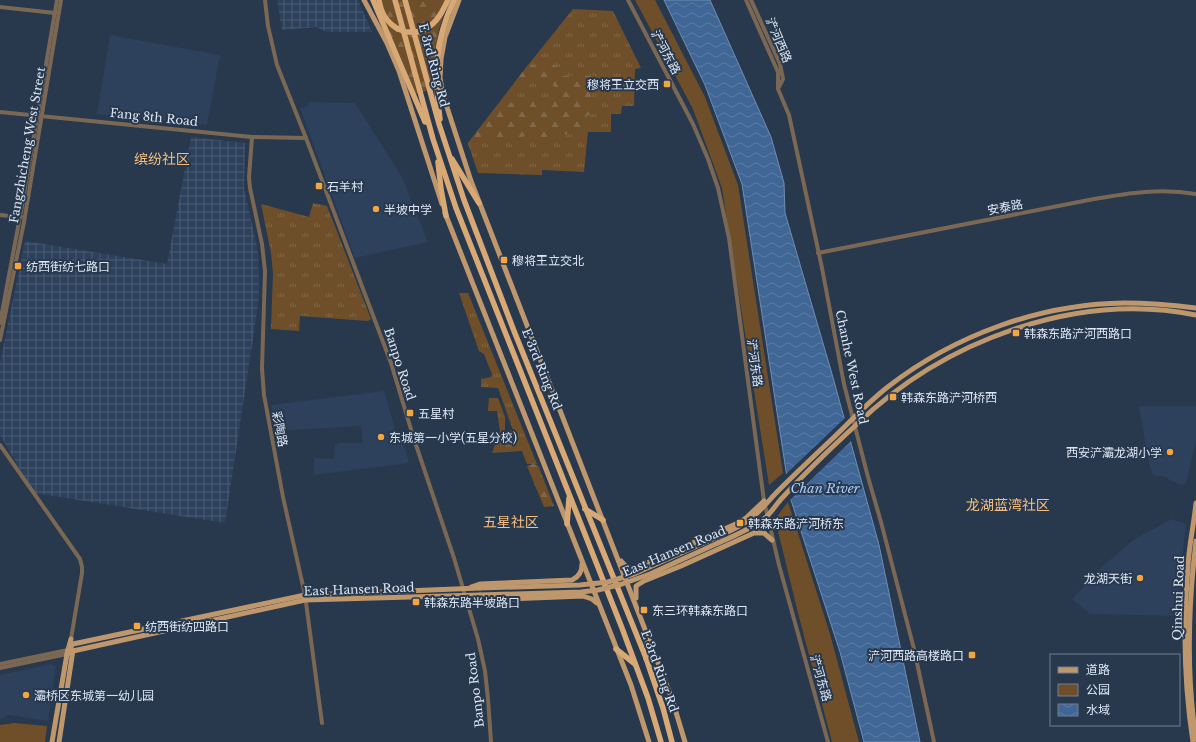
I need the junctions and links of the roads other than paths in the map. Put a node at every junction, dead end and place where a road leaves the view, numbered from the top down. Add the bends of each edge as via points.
1 (57, 0) edge
2 (61, 0) edge
3 (265, 0) edge
4 (364, 0) edge
5 (368, 0) edge
6 (372, 0) edge
7 (379, 0) edge
8 (395, 0) edge
9 (405, 0) edge
10 (448, 0) edge
11 (454, 0) edge
12 (458, 0) edge
13 (628, 0) edge
14 (746, 0) edge
15 (751, 0) edge
16 (0, 7) edge
17 (56, 13) junction
18 (384, 28) junction
19 (778, 89) junction
20 (0, 112) edge
21 (40, 116) junction
22 (252, 137) junction
23 (443, 137) junction
24 (306, 138) junction
25 (433, 139) junction
26 (437, 154) junction
27 (449, 154) junction
28 (1196, 194) edge
29 (479, 203) junction
30 (0, 215) edge
31 (446, 216) junction
32 (22, 217) junction
33 (818, 254) junction
34 (1196, 308) edge
35 (1196, 315) edge
36 (0, 323) edge
37 (0, 340) edge
38 (852, 420) junction
39 (854, 426) junction
40 (0, 445) edge
41 (569, 496) junction
42 (764, 503) junction
43 (1196, 503) edge
44 (585, 510) junction
45 (767, 516) junction
46 (603, 520) junction
47 (567, 524) junction
48 (736, 535) junction
49 (747, 536) junction
50 (772, 540) junction
51 (716, 541) junction
52 (1196, 541) edge
53 (730, 543) junction
54 (617, 555) junction
55 (582, 564) junction
56 (464, 593) junction
57 (305, 598) junction
58 (599, 605) junction
59 (637, 607) junction
60 (648, 636) junction
61 (72, 642) junction
62 (616, 649) junction
63 (69, 652) junction
64 (646, 658) junction
65 (0, 664) edge
66 (636, 664) junction
67 (0, 668) edge
68 (322, 723) dead end
69 (1196, 739) edge
70 (52, 742) edge
71 (59, 742) edge
72 (491, 742) edge
73 (649, 742) edge
74 (661, 742) edge
75 (672, 742) edge
76 (685, 742) edge
77 (828, 742) edge
78 (934, 742) edge
79 (1193, 742) edge

1 - 17 street, Fangzhicheng West Street
2 - 21 street, Fangzhicheng West Street
3 - 24 street, Banpo Road via 277,65
4 - 31 main road via 399,71
5 - 18 highway
6 - 18 highway
7 - 10 highway, bridge via 381,11 388,21 400,30 412,32 424,30 434,24
8 - 25 highway, E 3rd Ring Rd
9 - 23 highway, E 3rd Ring Rd
11 - 23 highway via 439,43 436,66
12 - 29 main road via 445,37 440,81
13 - 42 street, 浐河东路 via 693,124 718,188 729,238
14 - 19 street, Chanhe West Road via 778,72
15 - 19 street, 浐河西路 via 780,64 783,80
16 - 17 street
17 - 21 street, Fangzhicheng West Street
18 - 25 highway
19 - 33 street, Chanhe West Road via 789,115
20 - 21 street, Fang 8th Road
21 - 22 street, Fang 8th Road
21 - 32 street, Fangzhicheng West Street
22 - 24 street, Fang 8th Road
22 - 57 street, 彩陶路 via 250,188 265,271 262,368 264,395
23 - 27 highway, E 3rd Ring Rd
24 - 56 street, Banpo Road via 391,363
25 - 26 highway, E 3rd Ring Rd
26 - 31 highway
26 - 41 highway, E 3rd Ring Rd
27 - 29 highway
27 - 44 highway, E 3rd Ring Rd via 464,200
28 - 33 street, 安泰路 via 1139,191
29 - 46 main road
30 - 32 street
31 - 47 main road
32 - 36 street, Fangzhicheng West Street
32 - 37 street, Fangzhicheng West Street
33 - 38 street, Chanhe West Road
34 - 38 main road, East Hansen Road via 1147,303 1101,304 1018,320 964,340 937,354 888,387
35 - 39 main road, East Hansen Road via 1152,310 1096,311 1015,329 967,347 937,363 895,390
38 - 39 street, Chanhe West Road
38 - 42 main road, East Hansen Road
39 - 45 main road, East Hansen Road via 782,497
39 - 78 street, Chanhe West Road via 882,522
40 - 61 street via 80,559 82,573
41 - 47 highway
41 - 66 highway, E 3rd Ring Rd
42 - 45 street, 浐河东路
42 - 51 main road, East Hansen Road via 754,517
42 - 54 main road via 738,523 638,567 625,566
43 - 79 main road, Qinshui Road via 1188,566 1186,631 1186,681
44 - 46 highway
44 - 64 highway, E 3rd Ring Rd
45 - 48 main road, East Hansen Road
45 - 50 street, 浐河东路
46 - 54 main road
47 - 55 main road
48 - 49 street
48 - 51 main road, East Hansen Road
48 - 53 street
49 - 50 main road via 760,532 768,534
49 - 53 main road
50 - 77 street, 浐河东路
51 - 56 main road, East Hansen Road, bridge via 608,582 480,588
51 - 56 main road, East Hansen Road, bridge via 650,574 598,590 480,595
52 - 69 main road, Qinshui Road via 1189,645
53 - 59 main road via 638,584 635,589
54 - 59 main road
55 - 56 main road via 580,574 572,580 480,584
55 - 58 main road
56 - 57 main road, East Hansen Road
56 - 58 main road via 480,600 583,596
56 - 72 street, Banpo Road via 485,671
57 - 61 main road, East Hansen Road
57 - 63 main road, East Hansen Road
57 - 68 street, 彩陶路
58 - 62 main road
59 - 60 main road
60 - 64 highway
60 - 76 main road
61 - 63 main road
62 - 66 highway
62 - 73 main road via 631,685
63 - 65 street
63 - 67 street
63 - 70 main road
63 - 71 main road
64 - 75 highway, E 3rd Ring Rd
66 - 74 highway, E 3rd Ring Rd

